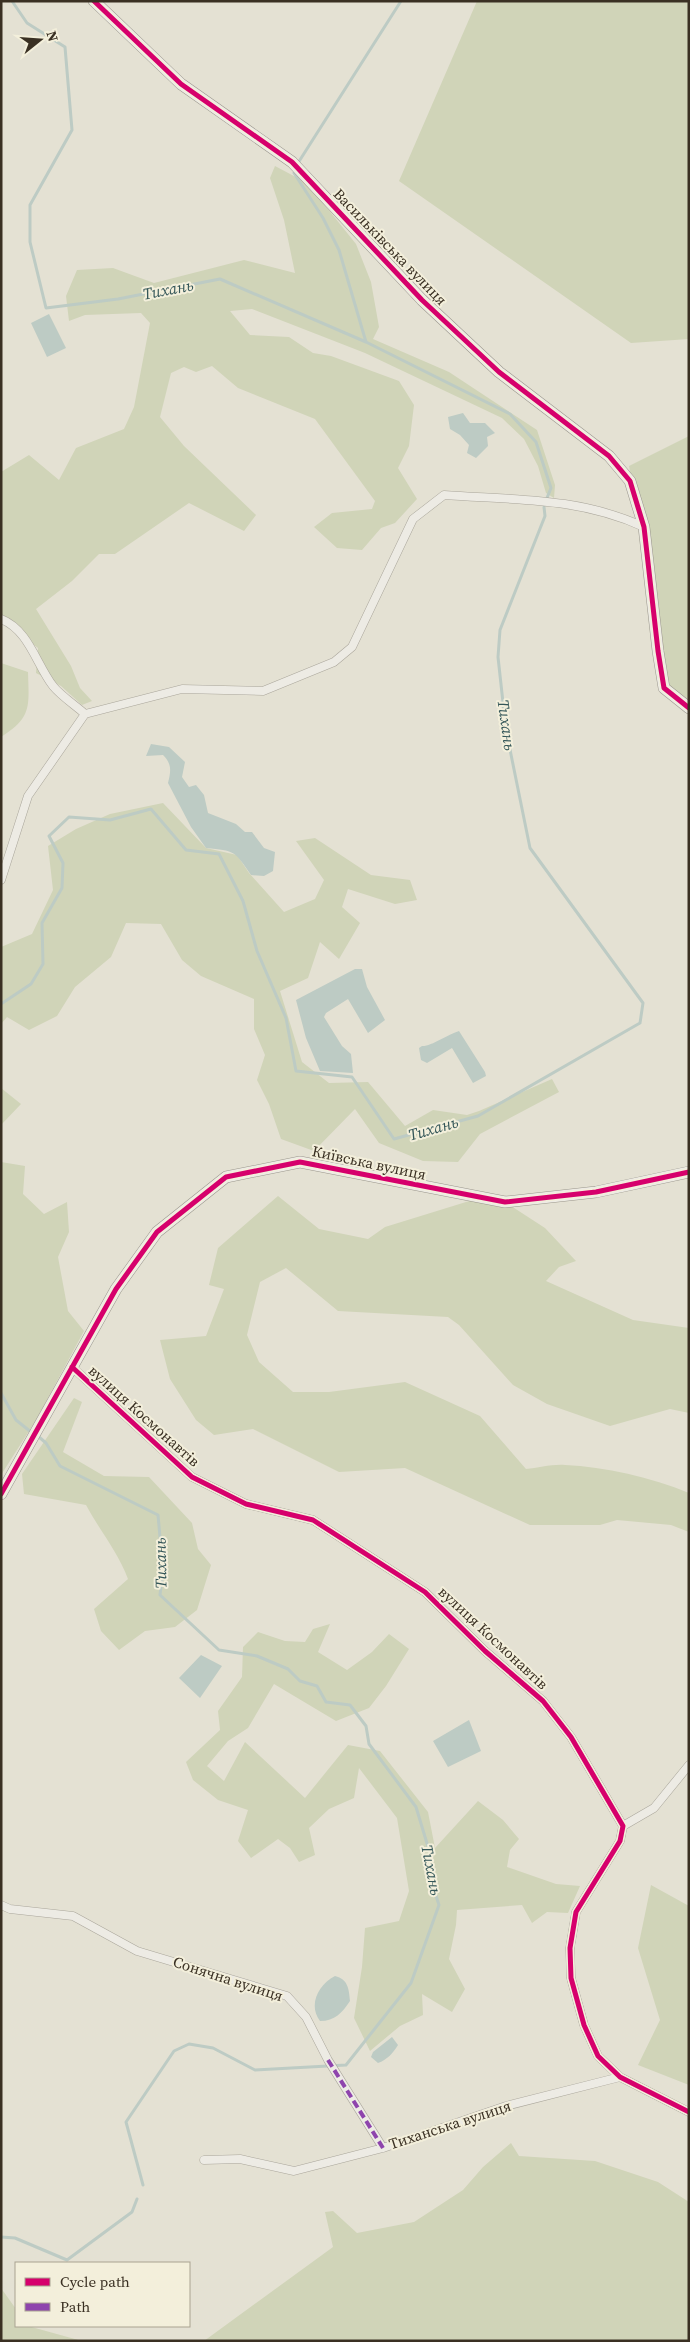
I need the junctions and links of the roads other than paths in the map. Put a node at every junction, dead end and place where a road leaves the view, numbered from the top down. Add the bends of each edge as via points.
1 (94, 1) edge
2 (644, 527) junction
3 (1, 619) edge
4 (689, 708) edge
5 (85, 714) junction
6 (1, 880) edge
7 (689, 1172) edge
8 (72, 1367) junction
9 (1, 1494) edge
10 (689, 1765) edge
11 (623, 1826) junction
12 (1, 1905) edge
13 (620, 2077) junction
14 (689, 2112) edge
15 (383, 2148) junction
16 (204, 2160) dead end

1 - 2 street, Васильківська вулиця via 181,84 292,162 422,300 499,372 608,456 630,482
2 - 4 street, Васильківська вулиця via 664,688
2 - 5 street via 566,502 444,495 413,520 352,647 334,662 263,691 182,689
3 - 5 street via 10,622 34,651 53,686
5 - 6 street via 28,796
7 - 8 street, Київська вулиця via 596,1192 505,1202 300,1162 226,1177 157,1232 116,1288
8 - 9 street, Київська вулиця
8 - 11 street, вулиця Космонавтів via 192,1477 246,1504 313,1520 425,1592 543,1702 571,1737
10 - 11 street via 654,1808
11 - 13 street via 620,1841 576,1912 570,1948 571,1978 584,2025 598,2056
12 - 15 street, Сонячна вулиця via 10,1909 73,1916 137,1951 287,1996 306,2016 328,2060
13 - 14 street
13 - 15 street, Тиханська вулиця via 506,2106
15 - 16 street, Тиханська вулиця via 294,2171 240,2159

